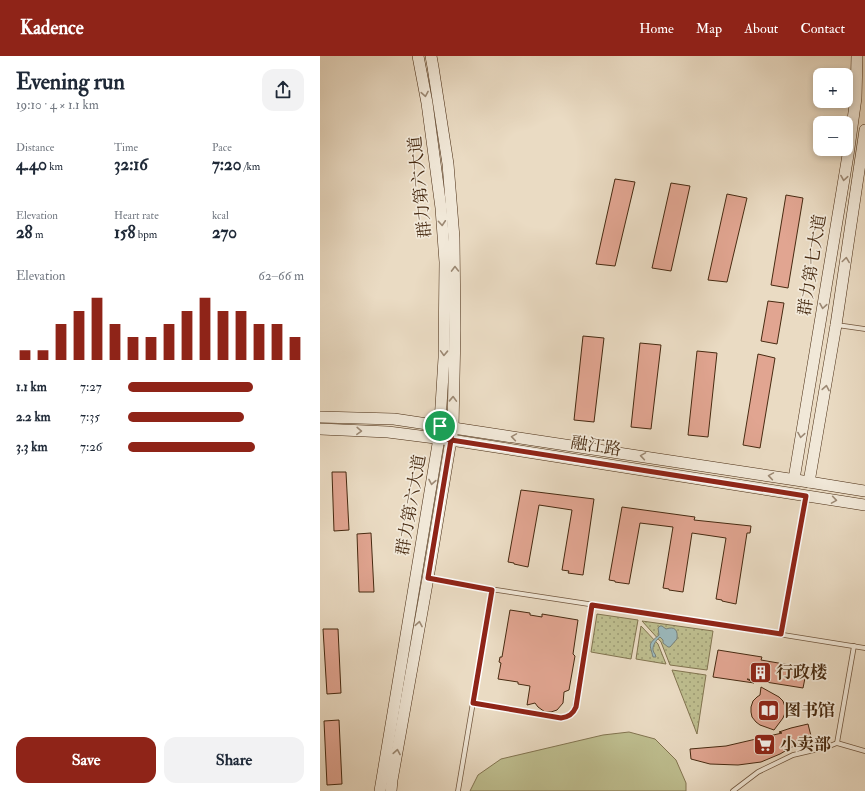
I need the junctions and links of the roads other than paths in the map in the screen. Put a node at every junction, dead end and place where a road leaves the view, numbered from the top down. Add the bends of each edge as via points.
1 (418, 56) edge
2 (431, 56) edge
3 (857, 56) edge
4 (865, 130) edge
5 (836, 325) junction
6 (865, 329) edge
7 (320, 417) edge
8 (440, 426) junction
9 (452, 428) junction
10 (320, 429) edge
11 (445, 439) junction
12 (794, 479) junction
13 (810, 482) junction
14 (865, 491) edge
15 (806, 496) junction
16 (865, 505) edge
17 (428, 578) junction
18 (492, 590) junction
19 (592, 605) junction
20 (781, 634) junction
21 (854, 646) junction
22 (865, 648) edge
23 (473, 703) junction
24 (837, 743) junction
25 (865, 751) edge
26 (380, 791) edge
27 (391, 791) edge
28 (458, 791) edge
29 (733, 791) edge

1 -> 8 main road, 群力第六大道 via 438,179 445,262
9 -> 2 main road, 群力第六大道 via 454,238 448,164
3 -> 12 main road, 群力第七大道 via 856,98 848,155
5 -> 4 main road, 群力第七大道
5 - 6 lane
13 -> 5 main road, 群力第七大道
7 - 8 main road, 融江路 via 394,420
8 - 9 main road, 融江路
8 - 11 main road, 群力第六大道
9 - 11 main road, 群力第六大道
12 -> 9 main road, 融江路
10 -> 11 main road, 融江路 via 388,432
11 - 15 main road, 融江路
11 - 17 main road, 群力第六大道
11 -> 26 main road, 群力第六大道
12 - 13 main road, 融江路
13 - 14 main road, 融江路
15 -> 16 main road, 融江路
15 - 20 lane
17 - 18 lane
27 -> 17 main road, 群力第六大道
18 - 19 lane
18 - 23 lane
19 - 20 lane
19 - 23 lane via 576,707 571,715 561,718
20 - 21 lane
21 - 22 lane
21 - 24 lane
23 - 28 lane
24 - 25 lane
24 - 29 lane via 793,755 758,772

